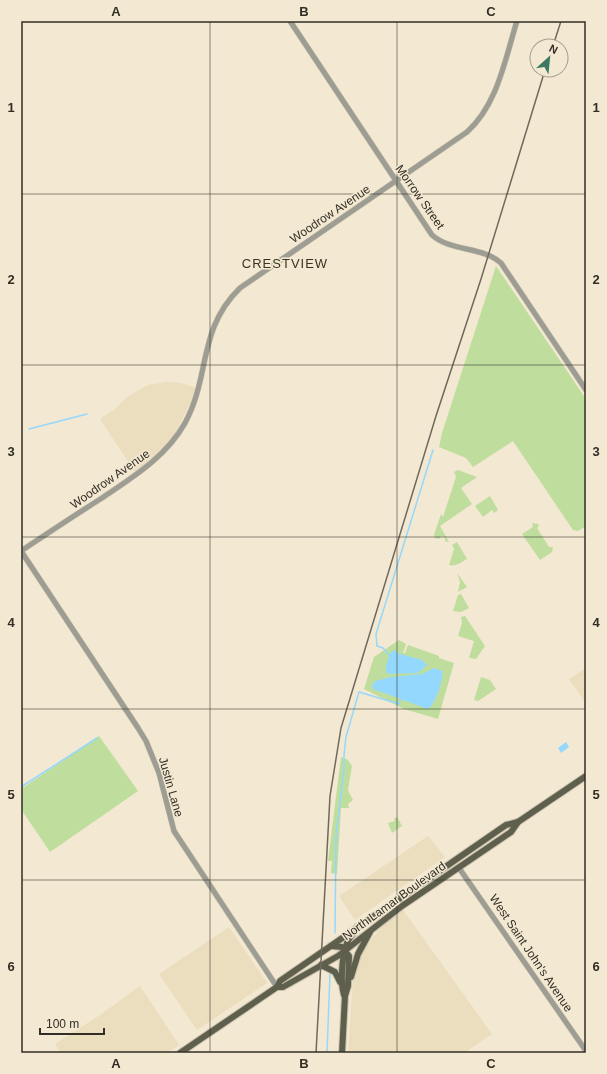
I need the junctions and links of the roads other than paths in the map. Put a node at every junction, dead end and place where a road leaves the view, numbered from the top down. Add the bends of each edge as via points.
1 (290, 21) edge
2 (516, 21) edge
3 (396, 181) junction
4 (586, 390) edge
5 (21, 551) edge
6 (586, 776) edge
7 (518, 822) junction
8 (459, 868) junction
9 (357, 927) junction
10 (371, 931) junction
11 (330, 946) junction
12 (345, 950) junction
13 (321, 965) junction
14 (344, 985) junction
15 (277, 987) junction
16 (586, 1051) edge
17 (180, 1053) edge
18 (342, 1053) edge

1 - 3 street, Morrow Street
2 - 3 street, Woodrow Avenue via 494,92 482,116 467,132
3 - 4 street, Morrow Street via 434,237 449,245 492,257 501,263
3 - 5 street, Woodrow Avenue via 251,279 237,292 222,310 212,329 198,394 173,441 146,468
5 - 15 street, Justin Lane via 146,741 162,782 174,831
6 - 7 main road, North Lamar Boulevard
7 - 8 main road, North Lamar Boulevard via 511,832
7 - 9 main road, North Lamar Boulevard via 506,825
8 - 10 main road, North Lamar Boulevard via 402,906
8 - 16 street, West Saint John's Avenue
9 - 11 main road, North Lamar Boulevard
9 - 12 main road
10 - 12 main road, North Lamar Boulevard
10 - 14 main road
11 - 12 main road
11 - 15 main road, North Lamar Boulevard via 280,981
12 - 13 main road, North Lamar Boulevard
12 - 14 main road
13 - 14 main road via 336,972
13 - 15 main road, North Lamar Boulevard via 283,987
14 - 18 main road
15 - 17 main road, North Lamar Boulevard

